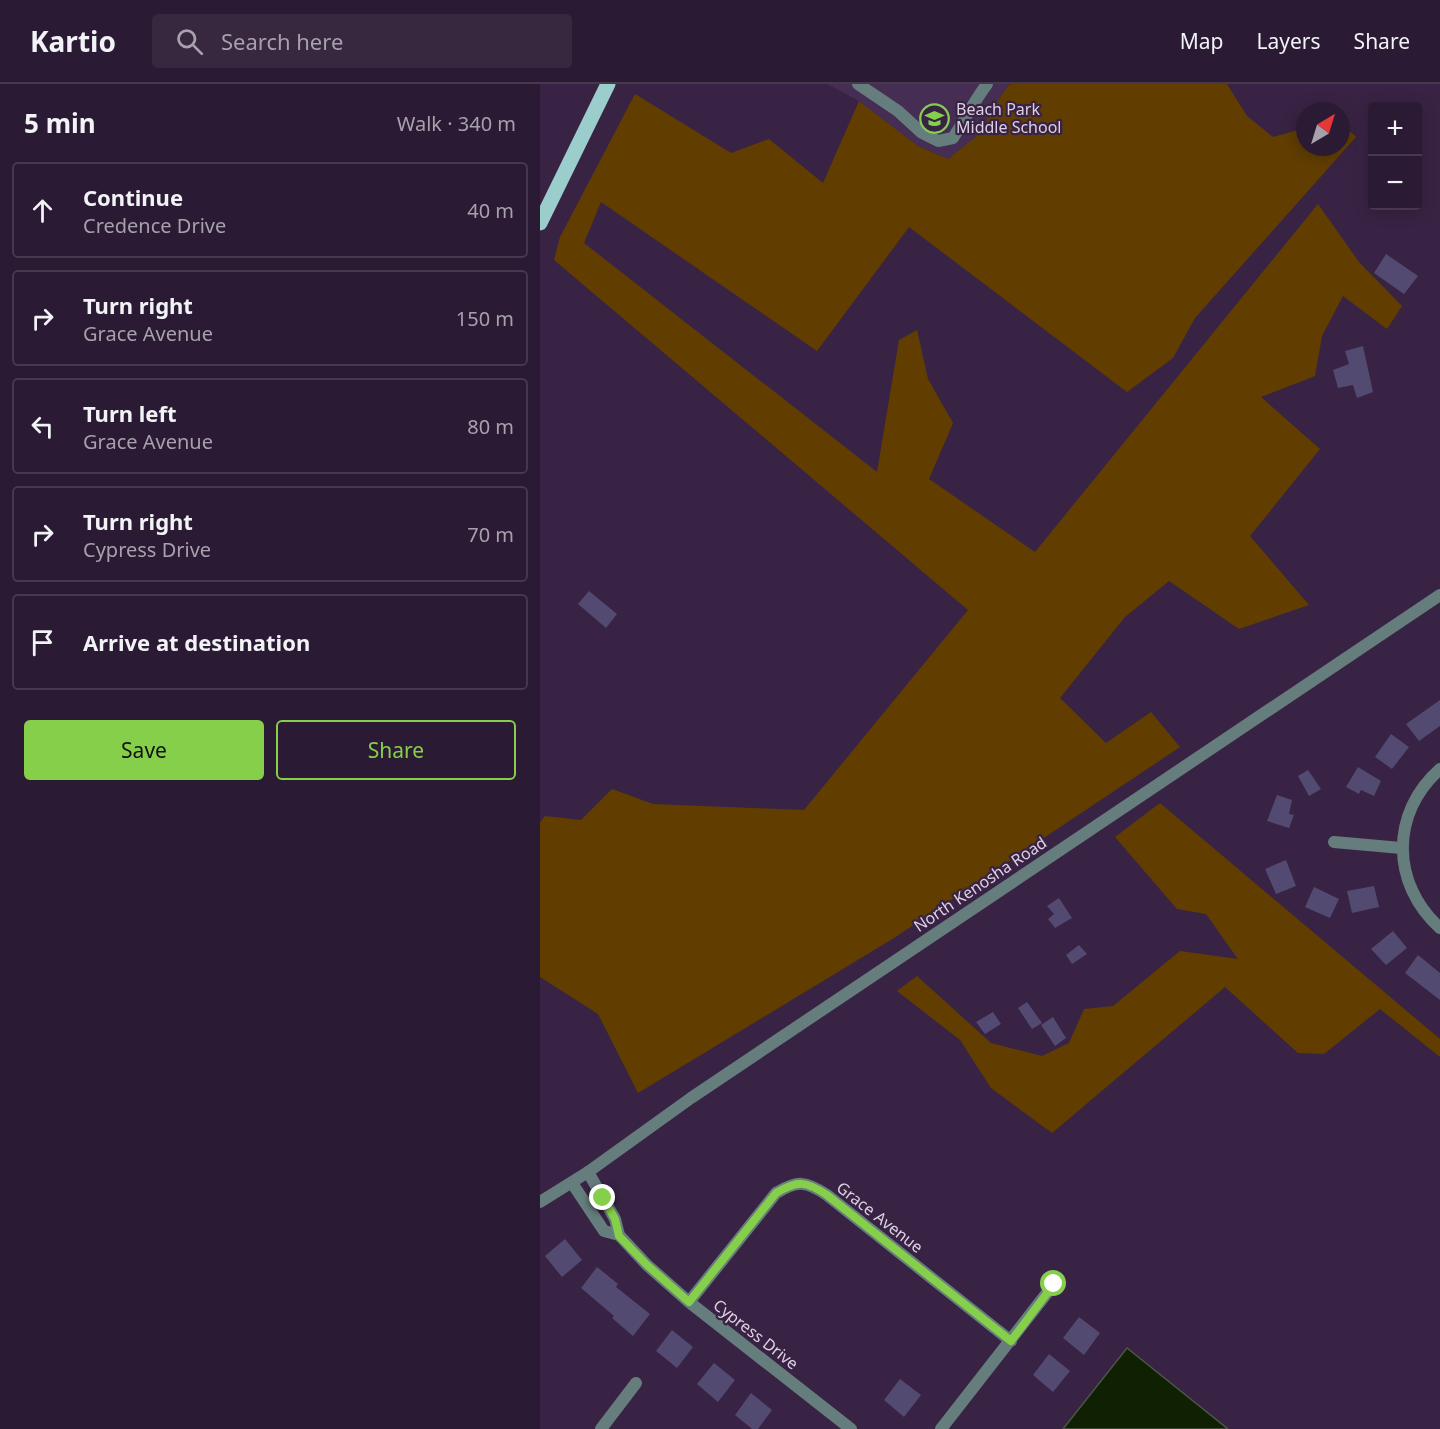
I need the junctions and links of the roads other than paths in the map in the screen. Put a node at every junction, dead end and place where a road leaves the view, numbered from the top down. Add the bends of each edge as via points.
1 (608, 84) edge
2 (858, 84) edge
3 (987, 84) edge
4 (540, 223) edge
5 (1440, 595) edge
6 (1440, 769) edge
7 (1334, 842) dead end
8 (1401, 848) junction
9 (1440, 928) edge
10 (588, 1173) junction
11 (572, 1183) junction
12 (540, 1202) edge
13 (619, 1236) junction
14 (1054, 1284) dead end
15 (689, 1302) junction
16 (1011, 1341) junction
17 (636, 1383) dead end
18 (600, 1429) edge
19 (851, 1429) edge
20 (941, 1429) edge

1 - 4 main road
2 - 3 street via 938,141 952,138
5 - 10 street, North Kenosha Road via 692,1098
6 - 8 street via 1412,804
7 - 8 street
8 - 9 street via 1414,893 1425,915
10 - 11 street, North Kenosha Road
10 - 13 street, Cypress Drive via 615,1219
11 - 12 street, North Kenosha Road
11 - 13 street, Cypress Drive via 604,1231
13 - 15 street, Cypress Drive
14 - 16 street
15 - 16 street, Grace Avenue via 776,1193 792,1184 811,1184
15 - 19 street, Cypress Drive
16 - 20 street
17 - 18 street

